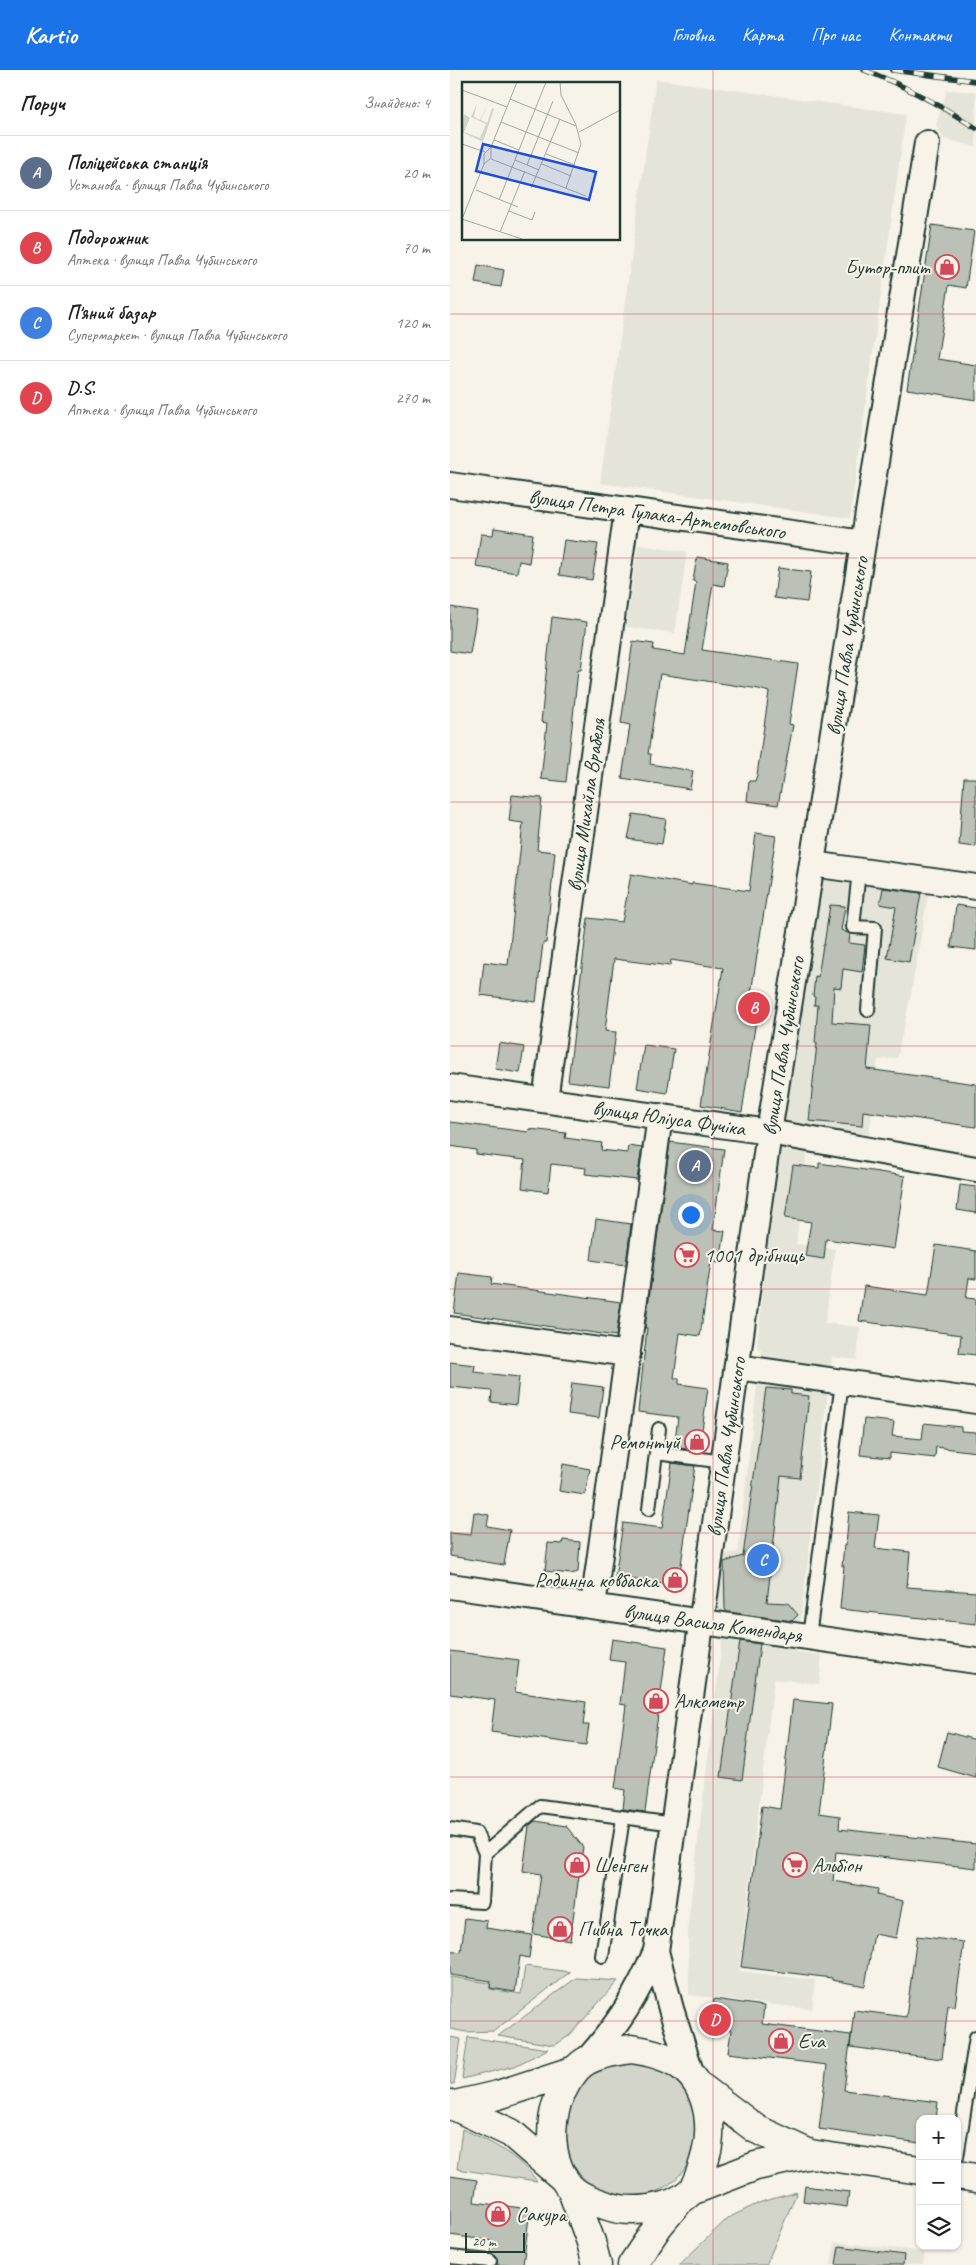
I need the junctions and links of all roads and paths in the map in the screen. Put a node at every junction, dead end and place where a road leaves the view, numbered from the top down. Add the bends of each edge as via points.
1 (926, 144) dead end
2 (450, 485) edge
3 (627, 510) junction
4 (863, 543) junction
5 (812, 864) junction
6 (859, 870) junction
7 (976, 887) edge
8 (868, 1010) dead end
9 (450, 1087) edge
10 (546, 1100) junction
11 (660, 1116) junction
12 (769, 1132) junction
13 (976, 1170) edge
14 (450, 1329) edge
15 (628, 1354) junction
16 (737, 1367) junction
17 (842, 1382) junction
18 (976, 1401) edge
19 (659, 1429) dead end
20 (656, 1453) junction
21 (724, 1462) junction
22 (649, 1509) dead end
23 (450, 1586) edge
24 (593, 1606) junction
25 (702, 1622) junction
26 (809, 1637) junction
27 (976, 1661) edge
28 (623, 1818) junction
29 (674, 1824) junction
30 (450, 1828) edge
31 (485, 1853) junction
32 (450, 1900) edge
33 (656, 1951) junction
34 (602, 1956) dead end
35 (976, 2037) edge
36 (581, 2065) junction
37 (697, 2082) junction
38 (452, 2104) edge
39 (961, 2132) edge
40 (810, 2154) junction
41 (916, 2169) edge
42 (961, 2176) edge
43 (976, 2178) edge
44 (566, 2183) junction
45 (685, 2196) junction
46 (450, 2256) edge
47 (490, 2261) dead end
48 (597, 2265) edge
49 (632, 2265) edge

1 - 4 street, вулиця Павла Чубинського
2 - 3 street, вулиця Петра Гулака-Артемовського
3 - 4 street, вулиця Петра Гулака-Артемовського
3 - 10 street, вулиця Михайла Врабеля
4 - 5 street, вулиця Павла Чубинського
5 - 6 street
5 - 12 street, вулиця Павла Чубинського
6 - 7 street
6 - 8 lane via 853,927 875,928
9 - 10 street, вулиця Юліуса Фучіка
10 - 11 street, вулиця Юліуса Фучіка
11 - 12 street, вулиця Юліуса Фучіка
11 - 15 street
12 - 13 street, вулиця Юліуса Фучіка
12 - 16 street, вулиця Павла Чубинського
14 - 15 street
15 - 24 street
16 - 17 street
16 - 21 street, вулиця Павла Чубинського
17 - 18 street
17 - 26 lane
19 - 20 lane
20 - 21 lane
20 - 22 lane
21 - 25 street, вулиця Павла Чубинського
23 - 24 street, вулиця Василя Комендаря
24 - 25 street, вулиця Василя Комендаря
25 - 26 street, вулиця Василя Комендаря
25 - 29 street, вулиця Павла Чубинського
26 - 27 street, вулиця Василя Комендаря
28 - 29 lane
28 - 31 lane via 540,1806
28 - 34 lane
29 - 33 street, вулиця Павла Чубинського
30 - 31 lane via 476,1833
31 - 32 lane via 482,1902
33 - 36 street, вулиця Павла Чубинського via 641,1988 625,2014
33 - 37 street, вулиця Павла Чубинського via 671,2009
35 - 39 lane
36 - 37 main road via 609,2052 631,2049 654,2052 674,2061
36 - 38 main road via 506,2093
36 - 44 main road via 557,2100 553,2115 555,2156
37 - 40 main road via 756,2129
37 - 45 main road via 709,2122 710,2143 705,2161
38 - 44 main road via 511,2133
40 - 41 main road
40 - 45 main road via 756,2166
42 - 43 main road
44 - 45 main road via 590,2200 617,2210 647,2209
44 - 48 main road
45 - 49 main road
46 - 47 lane

